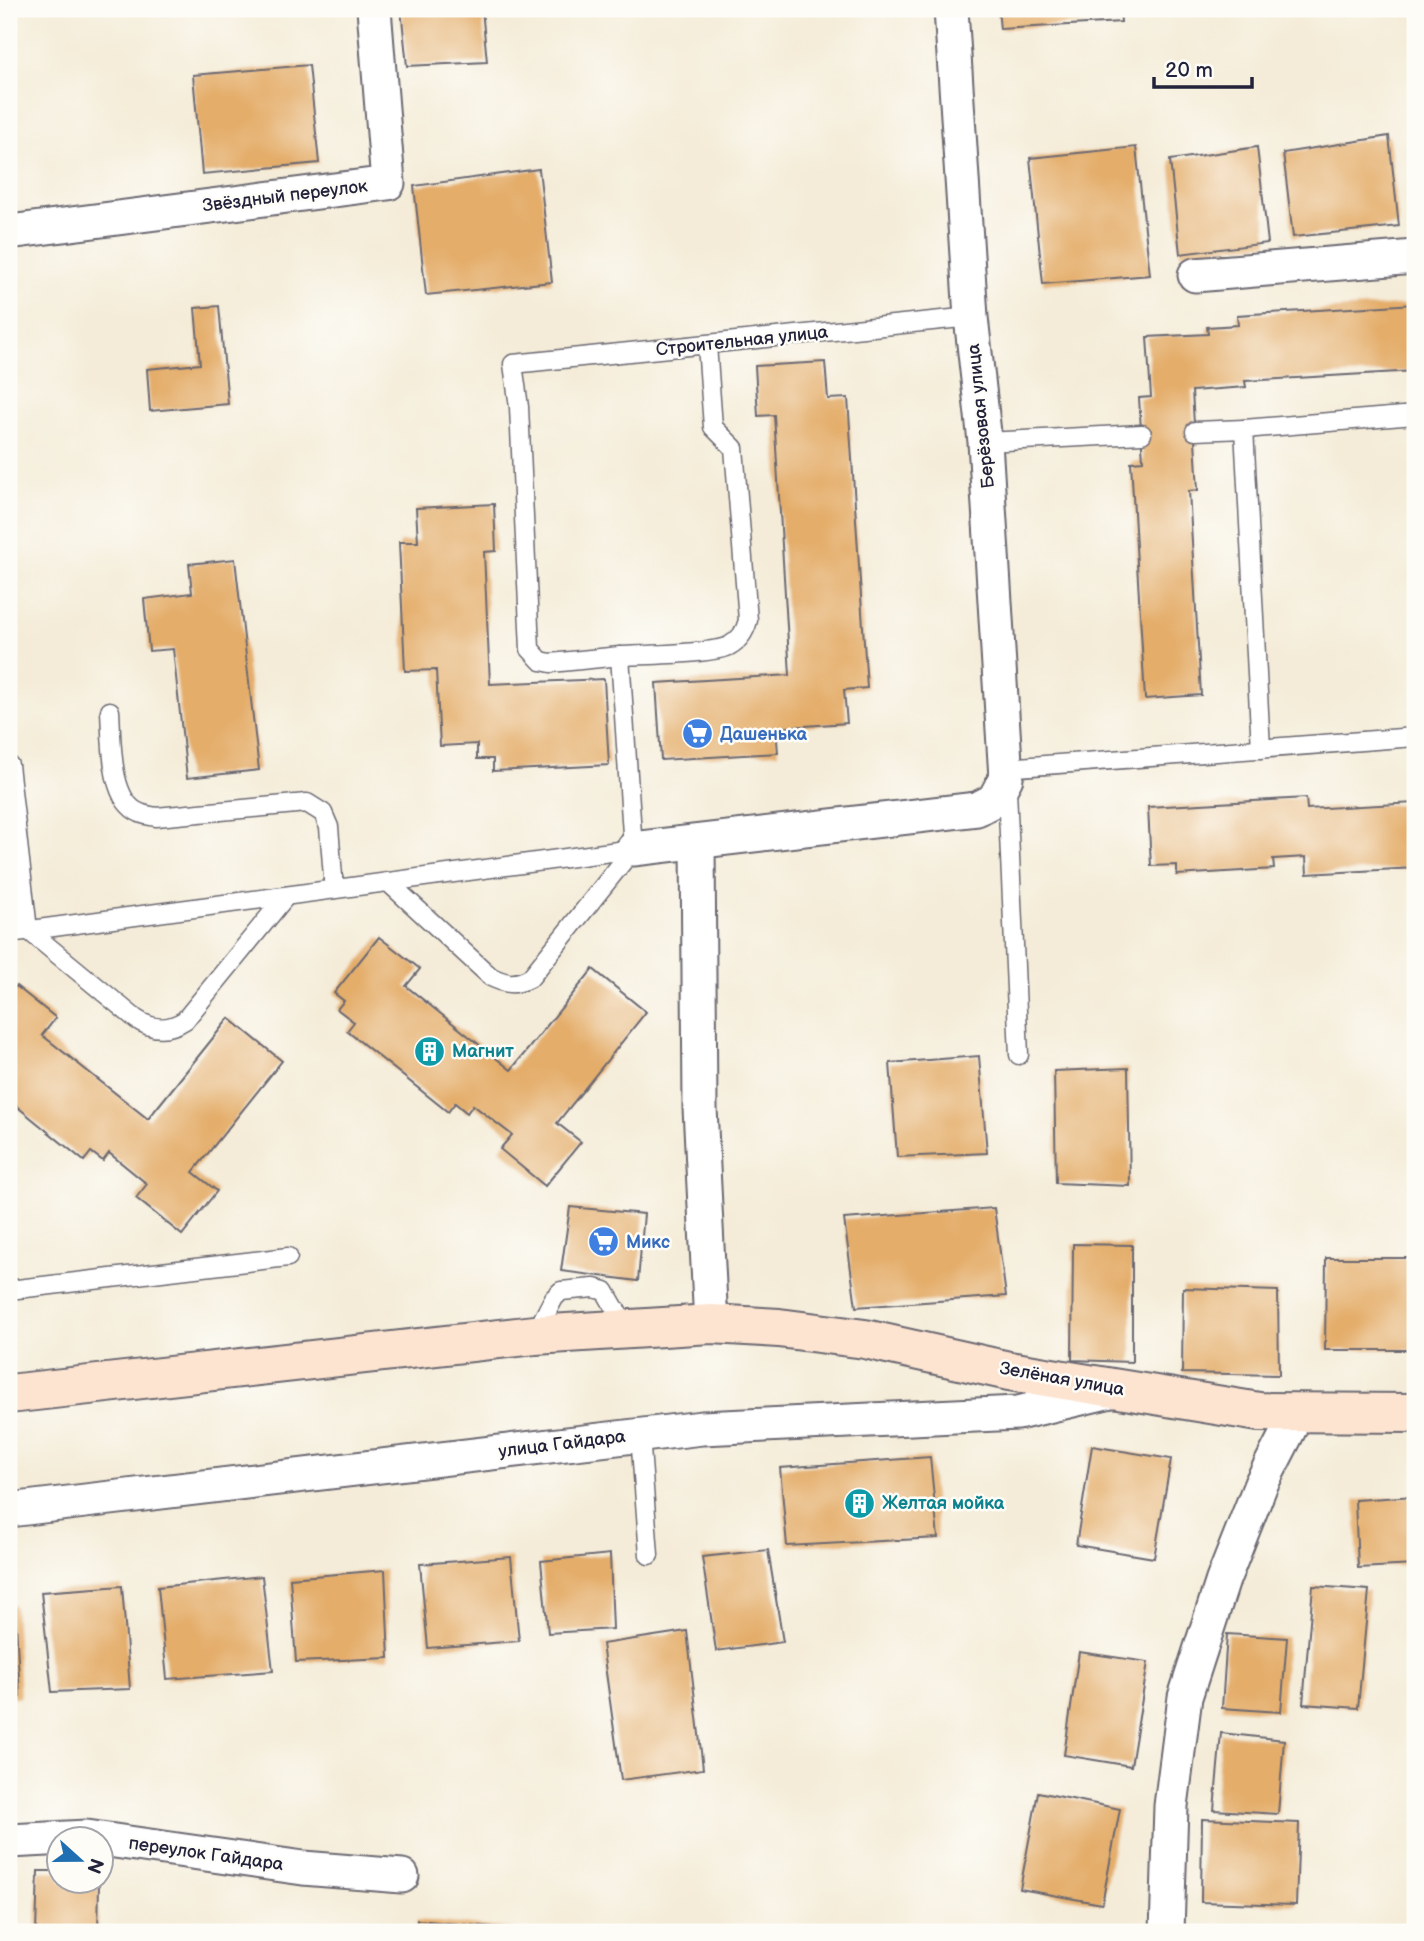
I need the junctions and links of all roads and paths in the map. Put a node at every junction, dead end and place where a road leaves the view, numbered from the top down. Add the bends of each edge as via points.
1 (374, 9) edge
2 (951, 9) edge
3 (9, 232) edge
4 (1415, 257) edge
5 (1195, 275) dead end
6 (971, 317) junction
7 (707, 345) junction
8 (1415, 415) edge
9 (1244, 429) junction
10 (1195, 431) dead end
11 (1142, 434) dead end
12 (985, 442) junction
13 (620, 656) junction
14 (110, 711) dead end
15 (1415, 737) edge
16 (1261, 748) junction
17 (9, 765) edge
18 (1006, 768) junction
19 (992, 807) junction
20 (698, 842) junction
21 (633, 849) junction
22 (388, 882) junction
23 (334, 889) junction
24 (286, 896) junction
25 (28, 930) junction
26 (9, 933) edge
27 (1019, 1055) dead end
28 (288, 1257) dead end
29 (9, 1290) edge
30 (711, 1324) junction
31 (1116, 1390) junction
32 (9, 1394) edge
33 (1298, 1412) junction
34 (1415, 1413) edge
35 (639, 1435) junction
36 (9, 1510) edge
37 (649, 1555) dead end
38 (9, 1841) edge
39 (402, 1876) dead end
40 (1167, 1932) edge

1 - 3 street, Звёздный переулок via 388,183
2 - 6 street, Берёзовая улица
4 - 5 street
6 - 7 lane, Строительная улица
6 - 12 street, Берёзовая улица
7 - 13 lane via 713,427 734,448 748,621 739,639 721,649
7 - 13 lane, Строительная улица via 513,365 530,649 538,659 551,663
8 - 9 lane
9 - 10 lane
9 - 16 lane
11 - 12 lane
12 - 18 street, Берёзовая улица
13 - 21 lane
14 - 23 lane via 117,785 128,806 156,817 307,803 323,813 329,827
15 - 16 lane
16 - 18 lane
17 - 25 lane
18 - 19 street, Берёзовая улица
19 - 20 street
19 - 27 lane
20 - 21 street
20 - 30 street via 700,1108
21 - 22 lane
21 - 22 lane via 530,978 516,984 491,977
22 - 23 lane
23 - 24 lane
24 - 25 lane
24 - 25 lane via 185,1020 167,1028 147,1026 136,1019
25 - 26 lane
28 - 29 lane
30 - 31 main road, Зелёная улица via 865,1339
30 - 32 main road via 535,1335
31 - 33 main road, Зелёная улица via 1259,1412
31 - 35 street, улица Гайдара via 1018,1413
33 - 34 main road, Зелёная улица
33 - 40 street via 1261,1484 1223,1580 1185,1697 1171,1806
35 - 36 street, улица Гайдара
35 - 37 lane
38 - 39 street, переулок Гайдара via 87,1837 303,1868

